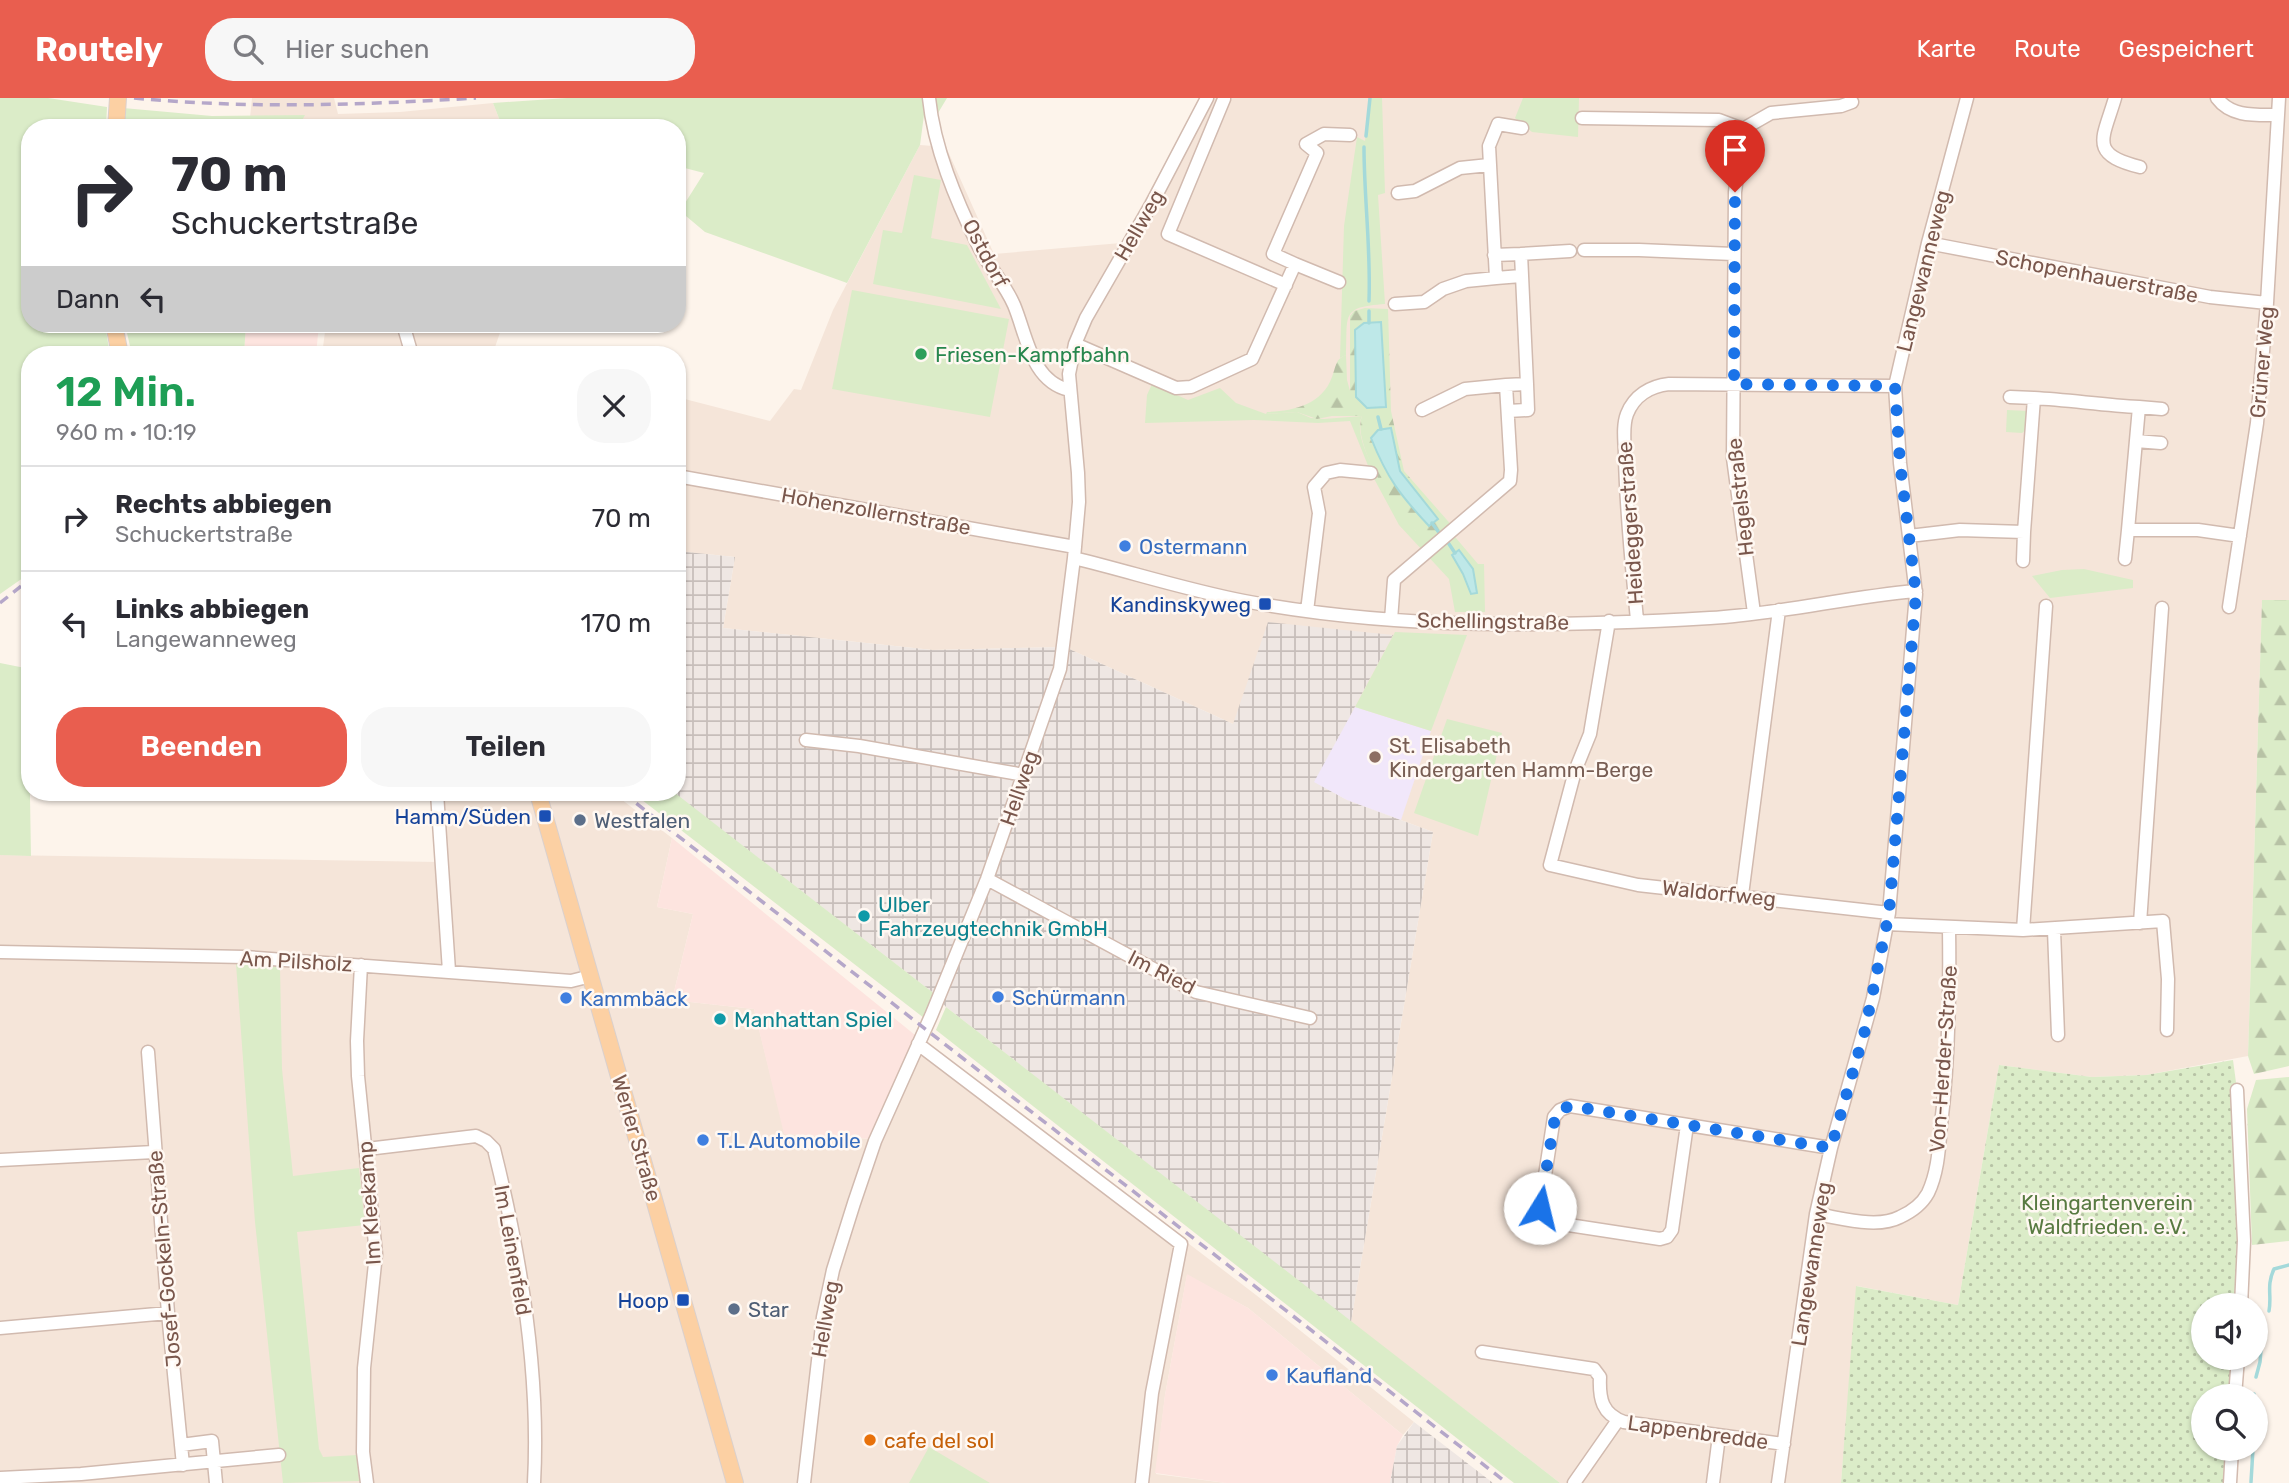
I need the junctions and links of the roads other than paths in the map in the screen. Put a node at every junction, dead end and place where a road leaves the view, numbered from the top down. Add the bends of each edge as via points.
1 (118, 98) edge
2 (929, 98) edge
3 (1207, 98) edge
4 (1967, 98) edge
5 (2115, 98) edge
6 (2217, 98) edge
7 (2278, 98) edge
8 (1224, 99) edge
9 (1853, 102) dead end
10 (2277, 115) junction
11 (1582, 118) dead end
12 (117, 119) edge
13 (1522, 128) dead end
14 (1743, 129) junction
15 (1350, 135) dead end
16 (1489, 165) junction
17 (2140, 167) dead end
18 (1398, 192) dead end
19 (1928, 243) junction
20 (1584, 250) dead end
21 (1570, 251) dead end
22 (1273, 254) junction
23 (1521, 254) junction
24 (1733, 254) junction
25 (1494, 255) junction
26 (1295, 264) junction
27 (1264, 275) junction
28 (1521, 276) junction
29 (1496, 278) junction
30 (1339, 282) dead end
31 (1286, 285) junction
32 (2267, 303) junction
33 (1395, 304) dead end
34 (1075, 344) junction
35 (1527, 384) junction
36 (1734, 384) junction
37 (1506, 385) junction
38 (1895, 386) junction
39 (1069, 390) junction
40 (2010, 397) dead end
41 (2034, 398) junction
42 (2139, 407) junction
43 (2162, 409) dead end
44 (1422, 410) dead end
45 (1508, 411) junction
46 (2136, 441) junction
47 (2161, 443) dead end
48 (1371, 472) dead end
49 (686, 478) edge
50 (2128, 530) junction
51 (2024, 532) junction
52 (1909, 536) junction
53 (2240, 536) junction
54 (1075, 552) junction
55 (2125, 559) dead end
56 (2023, 561) dead end
57 (1916, 592) junction
58 (2046, 606) dead end
59 (2229, 607) dead end
60 (2162, 608) dead end
61 (1779, 610) junction
62 (1307, 611) junction
63 (1754, 613) junction
64 (1391, 620) junction
65 (1637, 620) junction
66 (1609, 621) junction
67 (806, 740) dead end
68 (1024, 775) junction
69 (438, 801) edge
70 (540, 801) edge
71 (987, 879) junction
72 (1742, 895) junction
73 (1888, 918) junction
74 (2140, 923) junction
75 (1950, 928) junction
76 (2023, 930) junction
77 (2054, 930) junction
78 (0, 952) edge
79 (361, 965) junction
80 (449, 971) junction
81 (591, 976) junction
82 (1310, 1018) dead end
83 (2167, 1030) dead end
84 (2058, 1035) dead end
85 (918, 1044) junction
86 (148, 1052) dead end
87 (2236, 1090) dead end
88 (1687, 1125) junction
89 (1831, 1148) junction
90 (367, 1149) junction
91 (154, 1152) junction
92 (0, 1160) edge
93 (1816, 1214) junction
94 (2242, 1293) edge
95 (168, 1313) junction
96 (0, 1328) edge
97 (1482, 1352) dead end
98 (1618, 1420) junction
99 (1719, 1436) junction
100 (1784, 1444) junction
101 (181, 1445) junction
102 (279, 1455) dead end
103 (214, 1461) junction
104 (2231, 1461) edge
105 (183, 1465) junction
106 (0, 1478) edge
107 (81, 1479) edge
108 (216, 1483) edge
109 (367, 1483) edge
110 (534, 1483) edge
111 (735, 1483) edge
112 (804, 1483) edge
113 (1142, 1483) edge
114 (1574, 1483) edge
115 (1713, 1483) edge
116 (1778, 1483) edge
117 (2230, 1483) edge

1 - 12 main road
2 - 39 street, Ostdorf via 949,177 979,246 1013,303 1033,361 1057,387
3 - 34 street, Hellweg
4 - 19 street, Langewanneweg
5 - 17 street via 2102,142 2112,158
6 - 10 street via 2235,113
7 - 10 street, Grüner Weg
8 - 27 street via 1168,234
9 - 14 street via 1771,113
10 - 32 street, Grüner Weg
11 - 14 street via 1719,120
13 - 16 street via 1498,124 1489,146
14 - 24 street, Hegelstraße
15 - 22 street via 1324,134 1307,144 1317,153
16 - 18 street via 1460,168 1415,191
16 - 25 street
19 - 32 street, Schopenhauerstraße via 2210,298
19 - 38 street, Langewanneweg
20 - 24 street
21 - 23 street
22 - 26 street
22 - 27 street
23 - 25 street
23 - 28 street
24 - 36 street, Hegelstraße
25 - 29 street
26 - 30 street
26 - 31 street
27 - 31 street
28 - 29 street
28 - 35 street
29 - 33 street via 1465,281 1424,302
31 - 34 street via 1252,359 1191,387 1176,388
32 - 53 street, Grüner Weg via 2257,423
34 - 39 street, Hellweg
35 - 37 street
35 - 45 street via 1528,410
36 - 38 street, Heideggerstraße
36 - 63 street, Hegelstraße via 1733,458
36 - 65 street, Heideggerstraße via 1660,385 1639,396 1628,412 1625,471
37 - 44 street via 1465,389
37 - 45 street
38 - 52 street, Langewanneweg
39 - 54 street, Hellweg via 1079,473
40 - 41 street
41 - 42 street
41 - 51 street
42 - 43 street
42 - 46 street
45 - 64 street via 1510,481 1394,580
46 - 47 street
46 - 50 street
48 - 62 street via 1326,473 1314,487 1319,513
49 - 54 street, Hohenzollernstraße
50 - 53 street via 2198,530
50 - 55 street
51 - 52 street via 1960,530
51 - 56 street
52 - 57 street, Langewanneweg
53 - 59 street, Grüner Weg
54 - 62 street, Schellingstraße via 1243,601
54 - 68 street, Hellweg via 1060,669
57 - 61 street, Schellingstraße
57 - 73 street, Langewanneweg
58 - 76 street
60 - 74 street
61 - 63 street, Schellingstraße
61 - 72 street
62 - 64 street, Schellingstraße
63 - 65 street, Schellingstraße
64 - 66 street, Schellingstraße via 1476,624
65 - 66 street, Schellingstraße
66 - 72 street, Waldorfweg via 1590,734 1575,771 1550,865 1637,885
67 - 68 street
68 - 71 street, Hellweg
69 - 80 street
70 - 81 main road, Werler Straße
71 - 82 street, Im Ried via 1196,992
71 - 85 street, Hellweg
72 - 73 street, Waldorfweg
73 - 75 street, Waldorfweg
73 - 89 street, Langewanneweg via 1865,1030
74 - 77 street, Waldorfweg
74 - 83 street, Waldorfweg via 2163,921
75 - 76 street, Waldorfweg
75 - 93 street, Von-Herder-Straße via 1945,1090 1929,1190 1914,1209 1888,1222
76 - 77 street, Waldorfweg
77 - 84 street
78 - 79 street, Am Pilsholz via 244,957
79 - 80 street, Am Pilsholz
79 - 90 street, Im Kleekamp via 358,1076
80 - 81 street, Am Pilsholz via 571,981
81 - 111 main road, Werler Straße
85 - 112 street, Hellweg via 876,1141 834,1270 823,1317
85 - 113 street via 1181,1244 1152,1393
86 - 91 street, Josef-Gockeln-Straße
87 - 94 street via 2244,1241
88 - 88 street via 1574,1106 1560,1110 1555,1117 1542,1216 1549,1222 1660,1239 1669,1236
88 - 89 street
89 - 93 street, Langewanneweg
90 - 109 street, Im Kleekamp via 376,1254 364,1368
90 - 110 street, Im Leinenfeld via 476,1136 494,1149 509,1212 528,1339
91 - 92 street
91 - 95 street, Josef-Gockeln-Straße
93 - 100 street, Langewanneweg
95 - 96 street
95 - 101 street, Josef-Gockeln-Straße
97 - 98 street, Lappenbredde via 1594,1370 1600,1377 1600,1400
98 - 99 street, Lappenbredde
98 - 114 street
99 - 100 street, Lappenbredde
99 - 115 street
100 - 116 street, Langewanneweg
101 - 103 street via 212,1441
101 - 105 street, Josef-Gockeln-Straße
102 - 103 street
103 - 105 street
103 - 108 street
104 - 117 street
105 - 107 street
106 - 107 street

